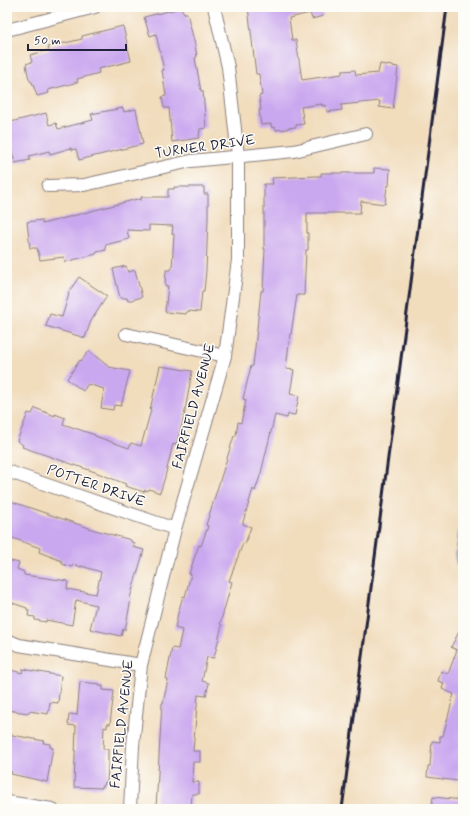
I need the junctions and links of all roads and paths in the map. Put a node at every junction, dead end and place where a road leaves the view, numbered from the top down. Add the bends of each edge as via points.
1 (95, 7) edge
2 (214, 7) edge
3 (8, 30) edge
4 (366, 134) dead end
5 (238, 156) junction
6 (48, 186) dead end
7 (126, 334) dead end
8 (225, 356) junction
9 (7, 472) edge
10 (175, 529) junction
11 (7, 640) edge
12 (141, 665) junction
13 (7, 802) edge
14 (52, 809) edge
15 (130, 809) edge

1 - 3 street
2 - 5 street, FAIRFIELD AVENUE via 228,67
4 - 5 street, TURNER DRIVE via 294,151
5 - 6 street, TURNER DRIVE via 191,161 84,185
5 - 8 street, FAIRFIELD AVENUE via 238,260
7 - 8 street
8 - 10 street, FAIRFIELD AVENUE
9 - 10 street, POTTER DRIVE
10 - 12 street, FAIRFIELD AVENUE
11 - 12 street via 19,645
12 - 15 street, FAIRFIELD AVENUE
13 - 14 street

